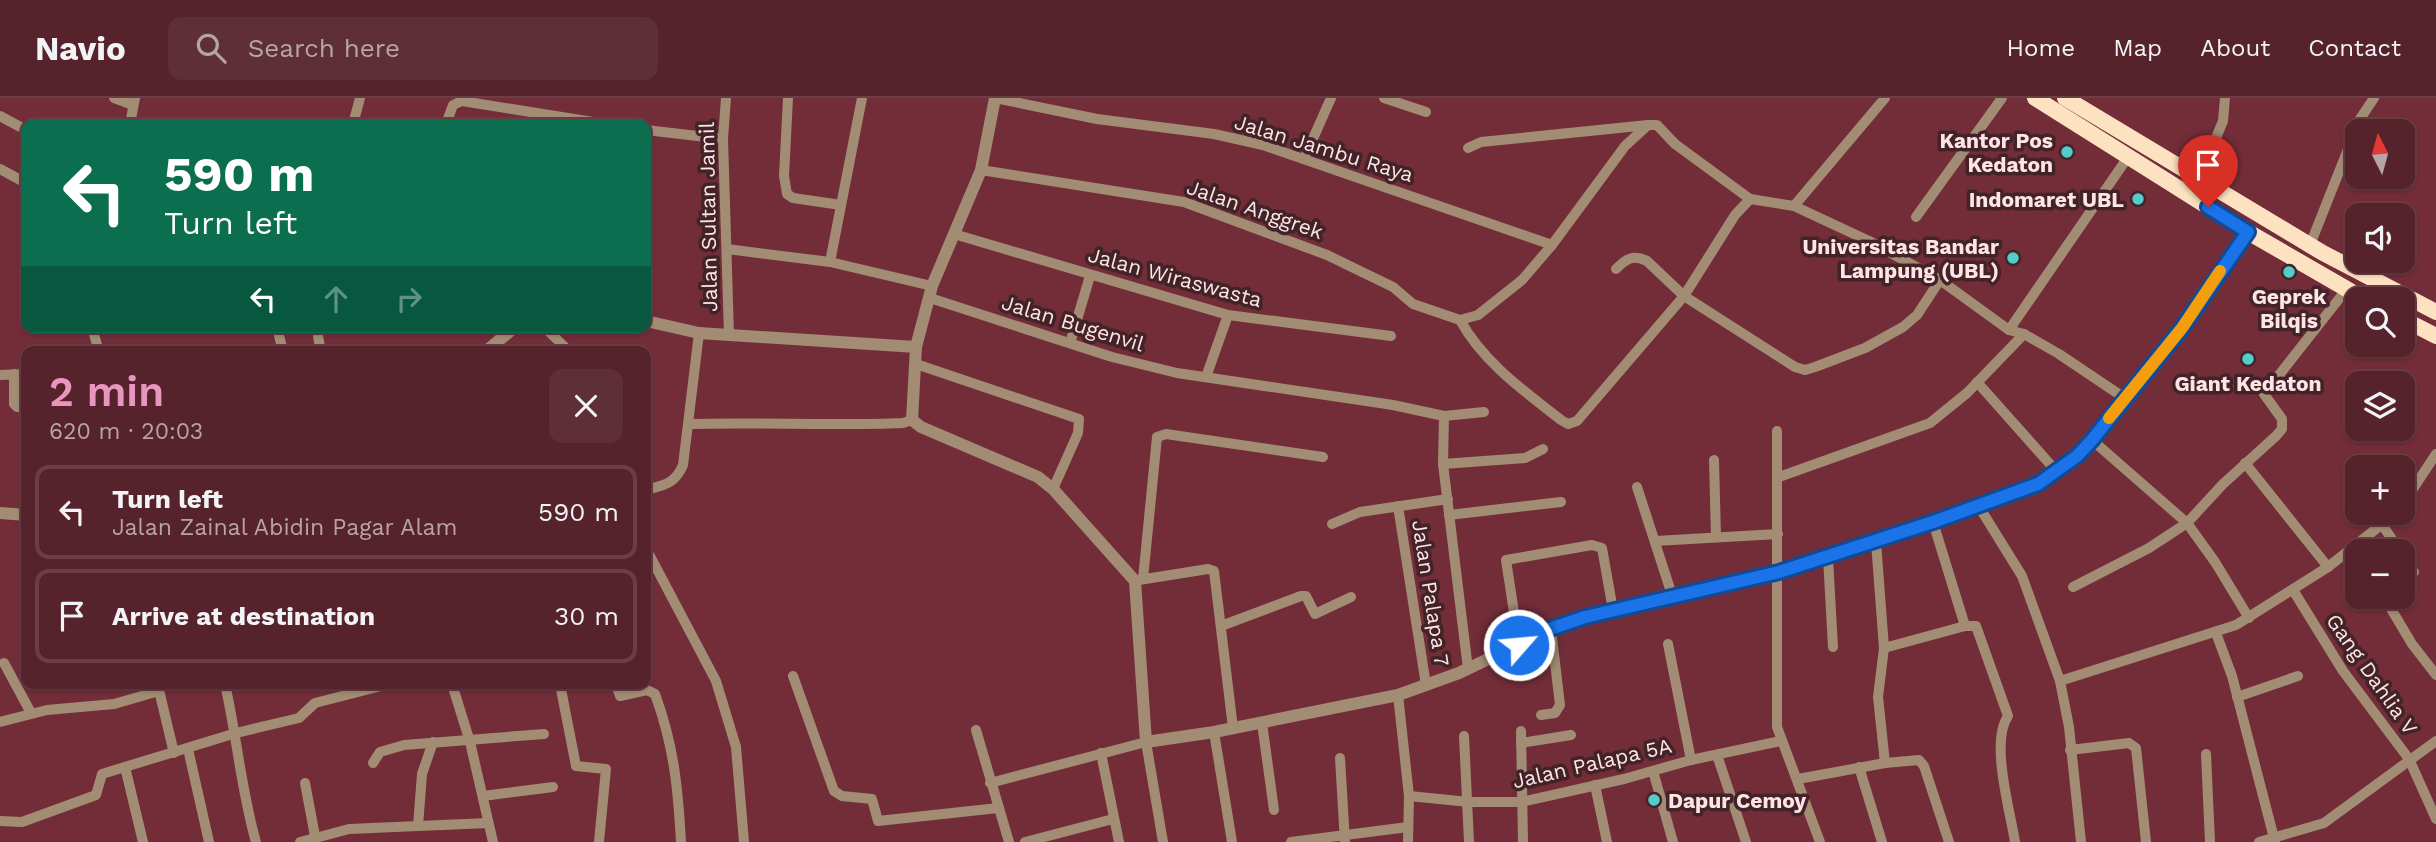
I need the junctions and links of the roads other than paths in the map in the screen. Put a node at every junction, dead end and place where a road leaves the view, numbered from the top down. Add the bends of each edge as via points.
1 (114, 98) edge
2 (360, 98) edge
3 (726, 98) edge
4 (788, 98) edge
5 (862, 98) edge
6 (995, 98) edge
7 (1331, 98) edge
8 (1384, 98) edge
9 (1885, 98) edge
10 (2002, 98) edge
11 (2035, 98) edge
12 (2065, 98) edge
13 (2225, 98) edge
14 (2374, 98) edge
15 (134, 102) edge
16 (1426, 112) dead end
17 (0, 116) edge
18 (355, 119) edge
19 (448, 119) edge
20 (574, 119) edge
21 (1648, 125) junction
22 (21, 127) edge
23 (651, 132) edge
24 (723, 139) junction
25 (1468, 148) dead end
26 (2128, 157) junction
27 (1304, 159) junction
28 (0, 169) edge
29 (981, 170) junction
30 (21, 180) edge
31 (2198, 181) junction
32 (1750, 199) junction
33 (841, 205) junction
34 (1794, 206) junction
35 (1916, 217) dead end
36 (2248, 232) junction
37 (954, 234) junction
38 (1552, 245) junction
39 (2310, 245) junction
40 (727, 249) junction
41 (830, 262) junction
42 (1616, 268) dead end
43 (1090, 276) junction
44 (1940, 280) junction
45 (2345, 289) edge
46 (2345, 291) edge
47 (931, 292) junction
48 (1684, 296) junction
49 (2436, 312) edge
50 (1228, 315) junction
51 (1460, 320) junction
52 (651, 322) edge
53 (2415, 325) edge
54 (2009, 330) junction
55 (509, 333) edge
56 (550, 333) edge
57 (699, 333) junction
58 (2024, 334) junction
59 (729, 335) junction
60 (318, 336) dead end
61 (2436, 336) edge
62 (1391, 337) dead end
63 (1070, 343) junction
64 (320, 346) edge
65 (495, 346) edge
66 (564, 346) edge
67 (916, 347) junction
68 (916, 364) junction
69 (14, 374) junction
70 (21, 374) edge
71 (0, 375) edge
72 (1206, 377) junction
73 (1977, 382) junction
74 (2126, 399) junction
75 (21, 407) edge
76 (1484, 412) dead end
77 (1444, 416) junction
78 (912, 420) junction
79 (690, 424) junction
80 (1777, 431) dead end
81 (2092, 440) junction
82 (1543, 449) dead end
83 (2436, 454) edge
84 (1323, 457) dead end
85 (1714, 460) dead end
86 (2245, 463) junction
87 (1443, 464) junction
88 (2057, 472) junction
89 (1779, 477) junction
90 (2415, 486) edge
91 (1637, 487) dead end
92 (651, 488) edge
93 (1053, 489) junction
94 (1448, 499) junction
95 (1561, 502) dead end
96 (1978, 505) junction
97 (1398, 506) junction
98 (0, 513) edge
99 (21, 514) edge
100 (1449, 515) junction
101 (1933, 522) junction
102 (2187, 523) junction
103 (1332, 524) dead end
104 (2383, 526) joint
105 (1778, 534) junction
106 (1716, 537) junction
107 (2370, 539) edge
108 (2392, 539) edge
109 (1656, 541) junction
110 (1875, 542) junction
111 (651, 558) edge
112 (1828, 558) junction
113 (2345, 558) edge
114 (2328, 567) junction
115 (1779, 572) junction
116 (1139, 580) junction
117 (2073, 587) dead end
118 (2293, 590) junction
119 (1672, 595) junction
120 (1351, 597) dead end
121 (2391, 609) edge
122 (1612, 610) junction
123 (2249, 618) junction
124 (1222, 626) junction
125 (1965, 626) junction
126 (1550, 629) junction
127 (2216, 633) junction
128 (1668, 643) dead end
129 (1519, 645) junction
130 (1833, 647) dead end
131 (1884, 648) junction
132 (4, 663) dead end
133 (1468, 669) junction
134 (2436, 675) edge
135 (793, 676) dead end
136 (2298, 676) dead end
137 (2060, 681) junction
138 (1426, 685) junction
139 (154, 689) edge
140 (159, 689) edge
141 (226, 689) edge
142 (370, 689) edge
143 (454, 689) edge
144 (561, 689) edge
145 (618, 689) edge
146 (1398, 695) junction
147 (2237, 697) junction
148 (31, 713) junction
149 (1541, 715) dead end
150 (0, 722) edge
151 (1262, 723) junction
152 (1233, 728) junction
153 (976, 730) dead end
154 (1521, 731) dead end
155 (1214, 732) junction
156 (236, 733) junction
157 (544, 734) dead end
158 (1571, 735) dead end
159 (1464, 736) dead end
160 (1781, 741) junction
161 (2436, 741) edge
162 (470, 742) junction
163 (1146, 742) junction
164 (432, 743) junction
165 (1521, 743) junction
166 (188, 749) junction
167 (2070, 750) junction
168 (174, 753) junction
169 (1101, 753) junction
170 (2206, 754) dead end
171 (1717, 755) junction
172 (1340, 758) dead end
173 (2409, 759) junction
174 (1691, 760) junction
175 (373, 763) dead end
176 (1885, 763) junction
177 (125, 767) junction
178 (1859, 767) junction
179 (1653, 771) junction
180 (1798, 779) junction
181 (304, 783) dead end
182 (990, 783) junction
183 (1595, 785) junction
184 (553, 787) dead end
185 (483, 796) junction
186 (1409, 796) junction
187 (1469, 802) junction
188 (1521, 802) junction
189 (2432, 802) edge
190 (998, 808) junction
191 (1274, 810) dead end
192 (1114, 819) junction
193 (2436, 820) edge
194 (0, 821) edge
195 (488, 823) junction
196 (418, 826) junction
197 (1408, 827) junction
198 (315, 836) junction
199 (1345, 838) edge
200 (2275, 839) edge
201 (143, 842) edge
202 (209, 842) edge
203 (256, 842) edge
204 (300, 842) edge
205 (493, 842) edge
206 (600, 842) edge
207 (681, 842) edge
208 (744, 842) edge
209 (1009, 842) edge
210 (1025, 842) edge
211 (1119, 842) edge
212 (1163, 842) edge
213 (1232, 842) edge
214 (1291, 842) edge
215 (1408, 842) edge
216 (1469, 842) edge
217 (1523, 842) edge
218 (1607, 842) edge
219 (1673, 842) edge
220 (1746, 842) edge
221 (1820, 842) edge
222 (1882, 842) edge
223 (1949, 842) edge
224 (2015, 842) edge
225 (2081, 842) edge
226 (2147, 842) edge
227 (2210, 842) edge
228 (2259, 842) edge

1 - 15 street
2 - 18 street
3 - 24 street, Jalan Sultan Jamil
4 - 33 street via 787,194
5 - 33 street
6 - 27 street, Jalan Jambu Raya via 1097,119 1214,134
6 - 29 street
7 - 27 street
8 - 16 street
9 - 34 street
10 - 35 street
11 - 26 highway
12 - 31 highway
13 - 31 street via 2223,121
14 - 39 street via 2360,119
17 - 22 street
19 - 20 street via 453,105 462,101
21 - 25 street via 1481,142
21 - 32 street via 1661,128 1675,144
21 - 38 street via 1625,146
23 - 24 street
24 - 40 street, Jalan Sultan Jamil
26 - 36 highway
26 - 54 street
27 - 38 street, Jalan Jambu Raya
28 - 30 street
29 - 37 street
29 - 51 street, Jalan Anggrek via 1211,210 1327,255 1393,287 1413,304
31 - 39 highway
32 - 34 street
32 - 48 street
33 - 41 street
34 - 44 street
36 - 45 highway
36 - 74 street
37 - 43 street, Jalan Wiraswasta
37 - 47 street
38 - 51 street via 1522,280 1478,315
39 - 49 highway
40 - 41 street, Jalan Bugenvil
40 - 59 street, Jalan Sultan Jamil
41 - 47 street, Jalan Bugenvil
42 - 48 street via 1627,258 1640,257
43 - 50 street, Jalan Wiraswasta
43 - 63 street
44 - 48 street via 1912,321 1865,348 1805,370
44 - 54 street
46 - 86 street via 2264,394 2282,419 2282,429
47 - 63 street, Jalan Bugenvil
47 - 67 street
48 - 51 street via 1577,421 1568,424 1473,344
50 - 62 street, Jalan Wiraswasta
50 - 72 street
52 - 57 street
53 - 61 highway
54 - 58 street
55 - 65 street
56 - 66 street
57 - 59 street
57 - 79 street
58 - 73 street
58 - 74 street
59 - 67 street
60 - 64 street
63 - 72 street, Jalan Bugenvil via 1147,366
67 - 68 street
68 - 78 street
68 - 93 street via 1079,419 1078,433
69 - 70 street
69 - 71 street
69 - 75 street via 14,404
72 - 77 street, Jalan Bugenvil
73 - 88 street
73 - 89 street via 1921,428
74 - 81 street
76 - 77 street, Jalan Bugenvil
77 - 87 street
78 - 79 street via 824,426
78 - 93 street via 1028,472
79 - 92 street via 678,478
80 - 89 street
81 - 88 street
81 - 102 street
82 - 87 street via 1525,458
83 - 90 street
84 - 116 street via 1166,434 1157,437
85 - 106 street
86 - 102 street
86 - 114 street
87 - 94 street
88 - 96 street via 2020,492
89 - 105 street
91 - 109 street
93 - 116 street
94 - 97 street
94 - 100 street
95 - 100 street
96 - 101 street
96 - 137 street via 2022,576
97 - 103 street via 1360,512
97 - 138 street, Jalan Palapa 7
98 - 99 street
100 - 133 street
101 - 110 street
101 - 125 street
102 - 117 street
102 - 123 street
104 - 107 street
104 - 108 street
105 - 106 street
105 - 115 street
106 - 109 street
109 - 119 street
110 - 112 street
110 - 131 street
111 - 208 street via 716,681 736,747
112 - 115 street
112 - 130 street
113 - 114 street
114 - 118 street
115 - 119 street
115 - 160 street via 1776,692
116 - 124 street via 1212,569
116 - 163 street
118 - 123 street
118 - 173 street, Gang Dahlia V via 2343,671
119 - 122 street
120 - 124 street via 1315,614 1306,596 1301,596
121 - 134 street
122 - 126 street
122 - 129 street via 1602,548 1592,545 1506,560
123 - 127 street
124 - 152 street
125 - 131 street
125 - 224 street via 1976,626 1979,632 2008,716 2000,747
126 - 129 street
126 - 149 street via 1560,705 1555,713
127 - 137 street
127 - 147 street
128 - 174 street
129 - 133 street
131 - 176 street via 1878,697
132 - 148 street
133 - 138 street
135 - 190 street via 834,790 842,796 872,799 878,821
136 - 147 street
137 - 167 street
138 - 146 street
139 - 148 street via 114,704
140 - 168 street
141 - 156 street
142 - 156 street via 315,703 299,718
143 - 162 street
144 - 206 street via 576,766 606,769
145 - 207 street via 620,696 655,694 678,778
146 - 151 street
146 - 186 street
147 - 200 street
148 - 150 street
151 - 152 street
151 - 191 street
152 - 155 street
153 - 182 street
154 - 165 street
155 - 163 street
155 - 213 street
156 - 166 street
156 - 203 street via 239,774
157 - 162 street
158 - 165 street
159 - 187 street
160 - 171 street, Jalan Palapa 5A
160 - 180 street
161 - 173 street
162 - 164 street
162 - 185 street
163 - 169 street
163 - 212 street
164 - 175 street via 380,752
164 - 196 street via 422,775
165 - 188 street
166 - 168 street
166 - 202 street
167 - 225 street
167 - 226 street via 2129,743 2136,748
168 - 177 street
169 - 182 street
169 - 192 street
170 - 227 street
171 - 174 street, Jalan Palapa 5A
171 - 220 street
172 - 199 street
173 - 189 street, Gang Dahlia V
173 - 200 street via 2324,823
174 - 179 street, Jalan Palapa 5A
176 - 178 street
176 - 223 street via 1922,762
177 - 194 street via 100,775 96,794 22,822
177 - 201 street
178 - 180 street
178 - 222 street
179 - 183 street, Jalan Palapa 5A
179 - 219 street
180 - 221 street
181 - 198 street
182 - 190 street
183 - 188 street, Jalan Palapa 5A
183 - 218 street
184 - 185 street
185 - 195 street
186 - 187 street, Jalan Palapa 5A
186 - 197 street
187 - 188 street, Jalan Palapa 5A
187 - 216 street
188 - 217 street
189 - 193 street, Gang Dahlia V
190 - 209 street
192 - 210 street
192 - 211 street
195 - 196 street
195 - 205 street
196 - 198 street via 349,829
197 - 199 street
197 - 215 street
198 - 204 street
199 - 214 street
200 - 228 street

